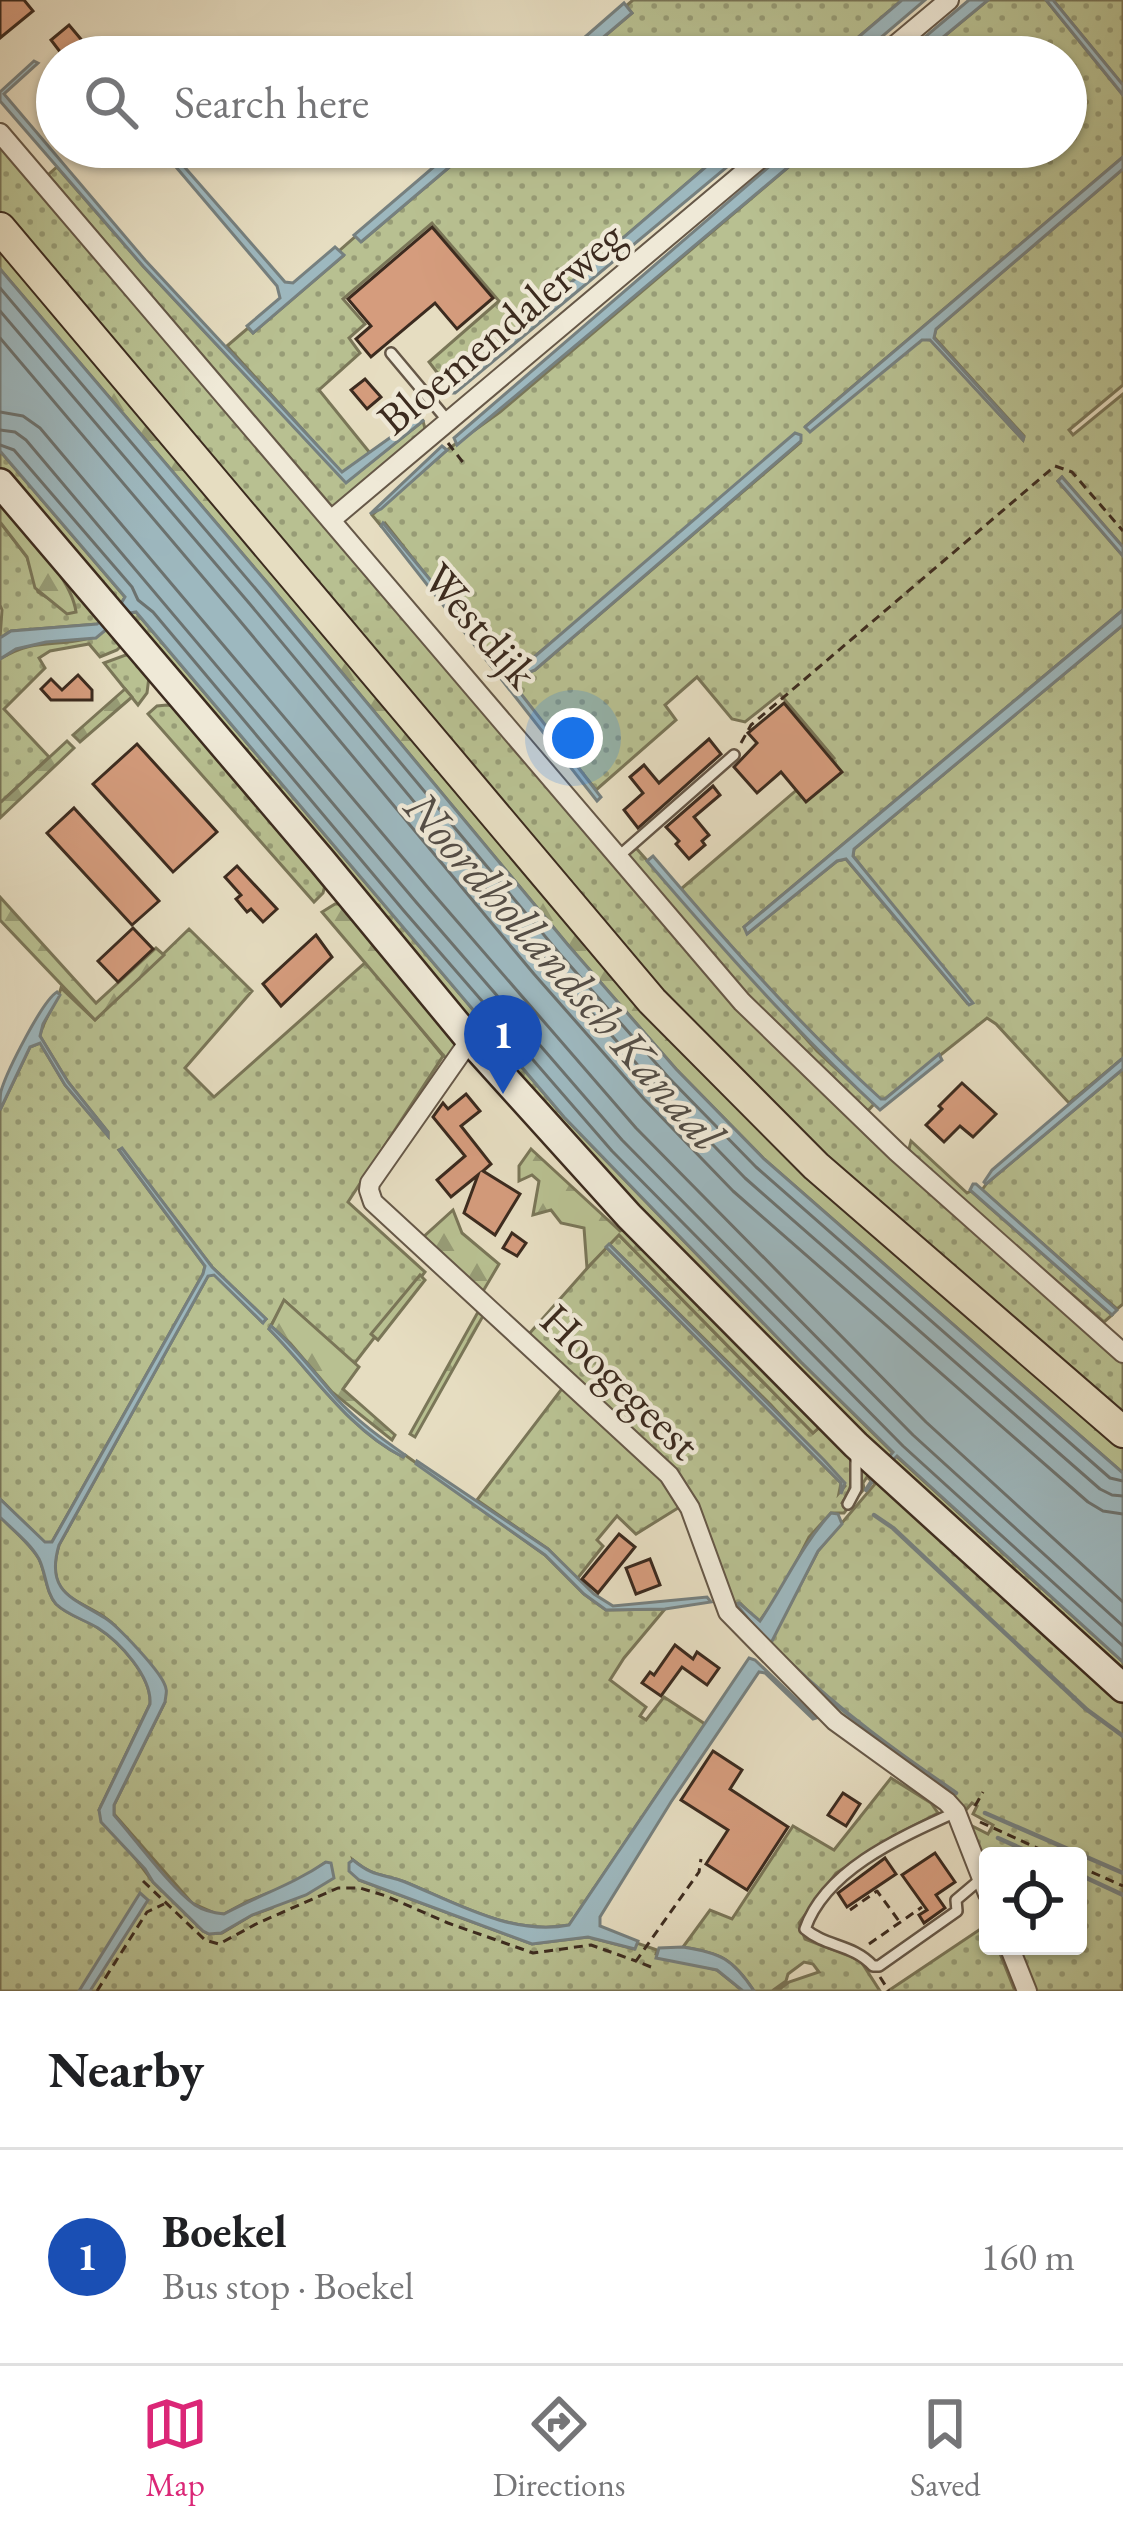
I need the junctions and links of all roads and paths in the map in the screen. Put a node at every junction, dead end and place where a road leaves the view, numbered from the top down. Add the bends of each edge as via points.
1 (949, 0) edge
2 (906, 36) edge
3 (0, 133) edge
4 (749, 168) edge
5 (0, 228) edge
6 (391, 353) dead end
7 (443, 426) junction
8 (465, 465) dead end
9 (0, 483) edge
10 (331, 520) junction
11 (1123, 531) edge
12 (734, 755) joint
13 (619, 856) junction
14 (470, 1040) junction
15 (1123, 1353) edge
16 (1123, 1432) edge
17 (856, 1445) junction
18 (848, 1504) dead end
19 (1123, 1688) edge
20 (983, 1792) dead end
21 (962, 1814) junction
22 (994, 1828) dead end
23 (1035, 1847) edge
24 (701, 1859) dead end
25 (979, 1867) edge
26 (1087, 1870) edge
27 (142, 1881) dead end
28 (1123, 1886) edge
29 (979, 1889) edge
30 (166, 1903) junction
31 (922, 1907) dead end
32 (850, 1910) dead end
33 (900, 1922) junction
34 (859, 1952) junction
35 (1013, 1955) edge
36 (637, 1961) junction
37 (651, 1967) dead end
38 (97, 1991) edge
39 (1027, 1991) edge

1 - 2 street
3 - 10 street, Westdijk
4 - 7 street, Bloemendalerweg
5 - 16 main road via 652,1001 816,1166
6 - 7 lane
7 - 8 path
7 - 10 street, Bloemendalerweg
9 - 14 street
10 - 13 street, Westdijk
11 - 12 path via 1072,472 1055,466 751,725
12 - 13 lane
13 - 15 street, Westdijk via 815,1075
14 - 17 street via 629,1216
14 - 21 street, Hoogegeest via 370,1183 374,1202 669,1474 690,1508 724,1605 775,1663 835,1721
17 - 18 lane
17 - 19 street
20 - 21 path
21 - 25 street, Hoogegeest
21 - 34 lane via 883,1849 826,1892 807,1933
22 - 23 path
24 - 36 path
26 - 28 path
27 - 30 path
29 - 34 lane via 879,1966
30 - 36 path via 219,1944 338,1888 360,1888 532,1952 591,1945
30 - 38 path via 147,1912
31 - 33 path
32 - 33 path via 877,1891
33 - 34 path
35 - 39 street
36 - 37 path

